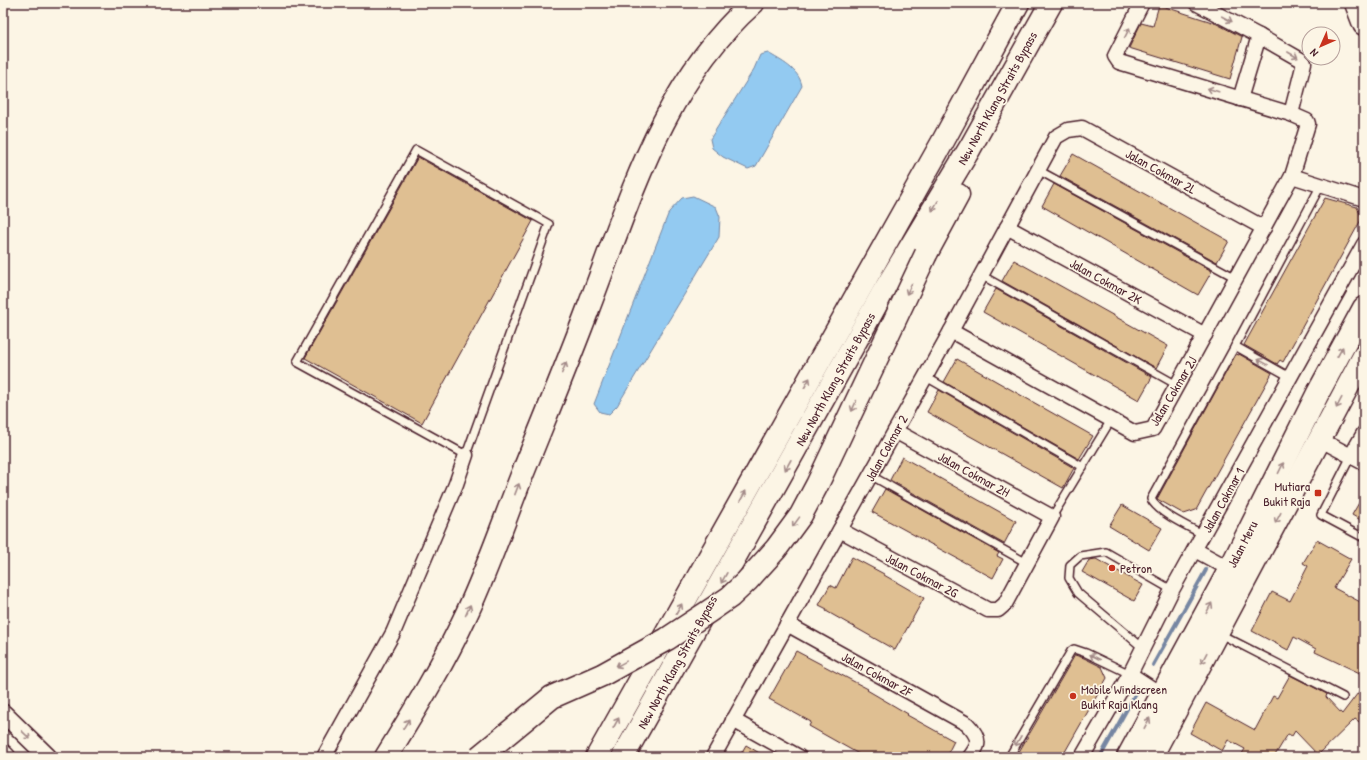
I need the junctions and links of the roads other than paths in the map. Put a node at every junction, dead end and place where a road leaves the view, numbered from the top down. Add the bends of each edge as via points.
1 (754, 3) edge
2 (1018, 3) edge
3 (1050, 3) edge
4 (1142, 3) edge
5 (1196, 3) edge
6 (1356, 3) edge
7 (1364, 24) edge
8 (1259, 36) junction
9 (1240, 98) junction
10 (1291, 114) junction
11 (1056, 137) joint
12 (970, 148) junction
13 (1038, 170) junction
14 (1292, 176) junction
15 (1321, 185) junction
16 (1364, 198) edge
17 (1007, 227) junction
18 (1264, 228) junction
19 (1364, 244) edge
20 (981, 275) junction
21 (1236, 278) junction
22 (1364, 308) edge
23 (951, 332) junction
24 (1205, 335) junction
25 (1235, 346) junction
26 (1364, 356) edge
27 (926, 377) junction
28 (1290, 377) junction
29 (1177, 385) junction
30 (1111, 420) junction
31 (896, 431) junction
32 (1364, 433) edge
33 (1320, 439) junction
34 (466, 455) junction
35 (1351, 456) junction
36 (1364, 463) edge
37 (1083, 467) junction
38 (870, 476) junction
39 (1052, 518) junction
40 (840, 530) junction
41 (1204, 535) junction
42 (1364, 538) edge
43 (1195, 550) junction
44 (1027, 563) junction
45 (1230, 568) junction
46 (1172, 590) junction
47 (787, 624) junction
48 (1218, 633) junction
49 (1143, 648) junction
50 (1130, 674) junction
51 (1162, 695) junction
52 (1343, 697) dead end
53 (3, 713) edge
54 (733, 720) junction
55 (3, 753) edge
56 (7, 757) edge
57 (48, 757) edge
58 (324, 757) edge
59 (386, 757) edge
60 (479, 757) edge
61 (597, 757) edge
62 (623, 757) edge
63 (713, 757) edge
64 (800, 757) edge
65 (970, 757) edge
66 (1008, 757) edge
67 (1082, 757) edge
68 (1128, 757) edge
69 (1151, 757) edge

59 -> 1 highway via 422,698 467,613 656,137 670,110 715,42
61 -> 2 highway, New North Klang Straits Bypass
3 - 12 highway, New North Klang Straits Bypass
9 -> 4 street via 1118,62 1115,56
5 -> 8 street
6 - 7 highway
8 - 9 street
8 -> 10 street via 1304,63
9 - 10 street
10 - 14 street, Jalan Cokmar 2J via 1307,120 1308,124
11 - 13 street, Jalan Cokmar 2
11 - 18 street, Jalan Cokmar 2L via 1068,130 1082,128
12 -> 60 highway, bridge via 965,180 926,254 817,485 801,515 776,549 730,597 667,638 602,675 552,697
12 -> 62 highway, New North Klang Straits Bypass via 881,296
13 - 17 street, Jalan Cokmar 2
13 - 21 lane
14 - 15 street
14 - 18 street, Jalan Cokmar 2J
15 - 16 street
15 - 25 lane
17 - 20 street, Jalan Cokmar 2
17 - 24 street, Jalan Cokmar 2K
18 - 21 street, Jalan Cokmar 2J
19 - 28 street, Jalan Cokmar 1
20 - 23 street, Jalan Cokmar 2
20 - 29 lane
21 - 24 street, Jalan Cokmar 2J
45 -> 22 highway, Jalan Meru
23 - 27 street, Jalan Cokmar 2
23 - 30 street, Jalan Cokmar 2J
24 - 29 street, Jalan Cokmar 2J
28 -> 25 lane
25 - 41 lane via 1151,499 1153,504 1165,513
26 -> 33 highway, Jalan Meru
27 - 31 street, Jalan Cokmar 2
27 - 37 lane
28 - 41 street, Jalan Cokmar 1
29 - 30 street, Jalan Cokmar 2J via 1153,429 1134,433
30 - 37 lane
31 - 38 street, Jalan Cokmar 2
31 - 39 street, Jalan Cokmar 2H
32 - 35 street
33 - 35 street
33 -> 48 highway, Jalan Meru
34 - 34 lane via 297,362 416,150 549,224
34 - 58 street via 393,633
35 - 36 street
35 - 42 lane via 1321,515
37 - 39 lane
38 - 40 street, Jalan Cokmar 2
38 - 44 lane
39 - 44 street
40 - 44 street, Jalan Cokmar 2G via 988,610 998,610 1005,604
40 - 47 street, Jalan Cokmar 2
41 - 43 street, Jalan Cokmar 1
43 - 45 street
43 - 46 street, Jalan Cokmar 1
51 -> 45 highway, Jalan Meru
46 - 49 street, Jalan Cokmar 1
46 - 49 lane via 1106,552 1080,556 1070,565 1069,578 1078,593
47 - 54 street, Jalan Cokmar 2
47 - 65 street, Jalan Cokmar 2F via 967,724 973,730 977,745
48 - 52 lane
48 -> 69 highway, Jalan Meru
49 - 50 street, Jalan Cokmar 1
50 - 51 street
50 -> 66 lane via 1086,653 1074,649 1071,651
50 - 67 street, Jalan Cokmar 1
68 -> 51 highway, Jalan Meru
53 -> 57 street
54 - 63 street, Jalan Cokmar 2
54 - 64 street
55 - 56 street

